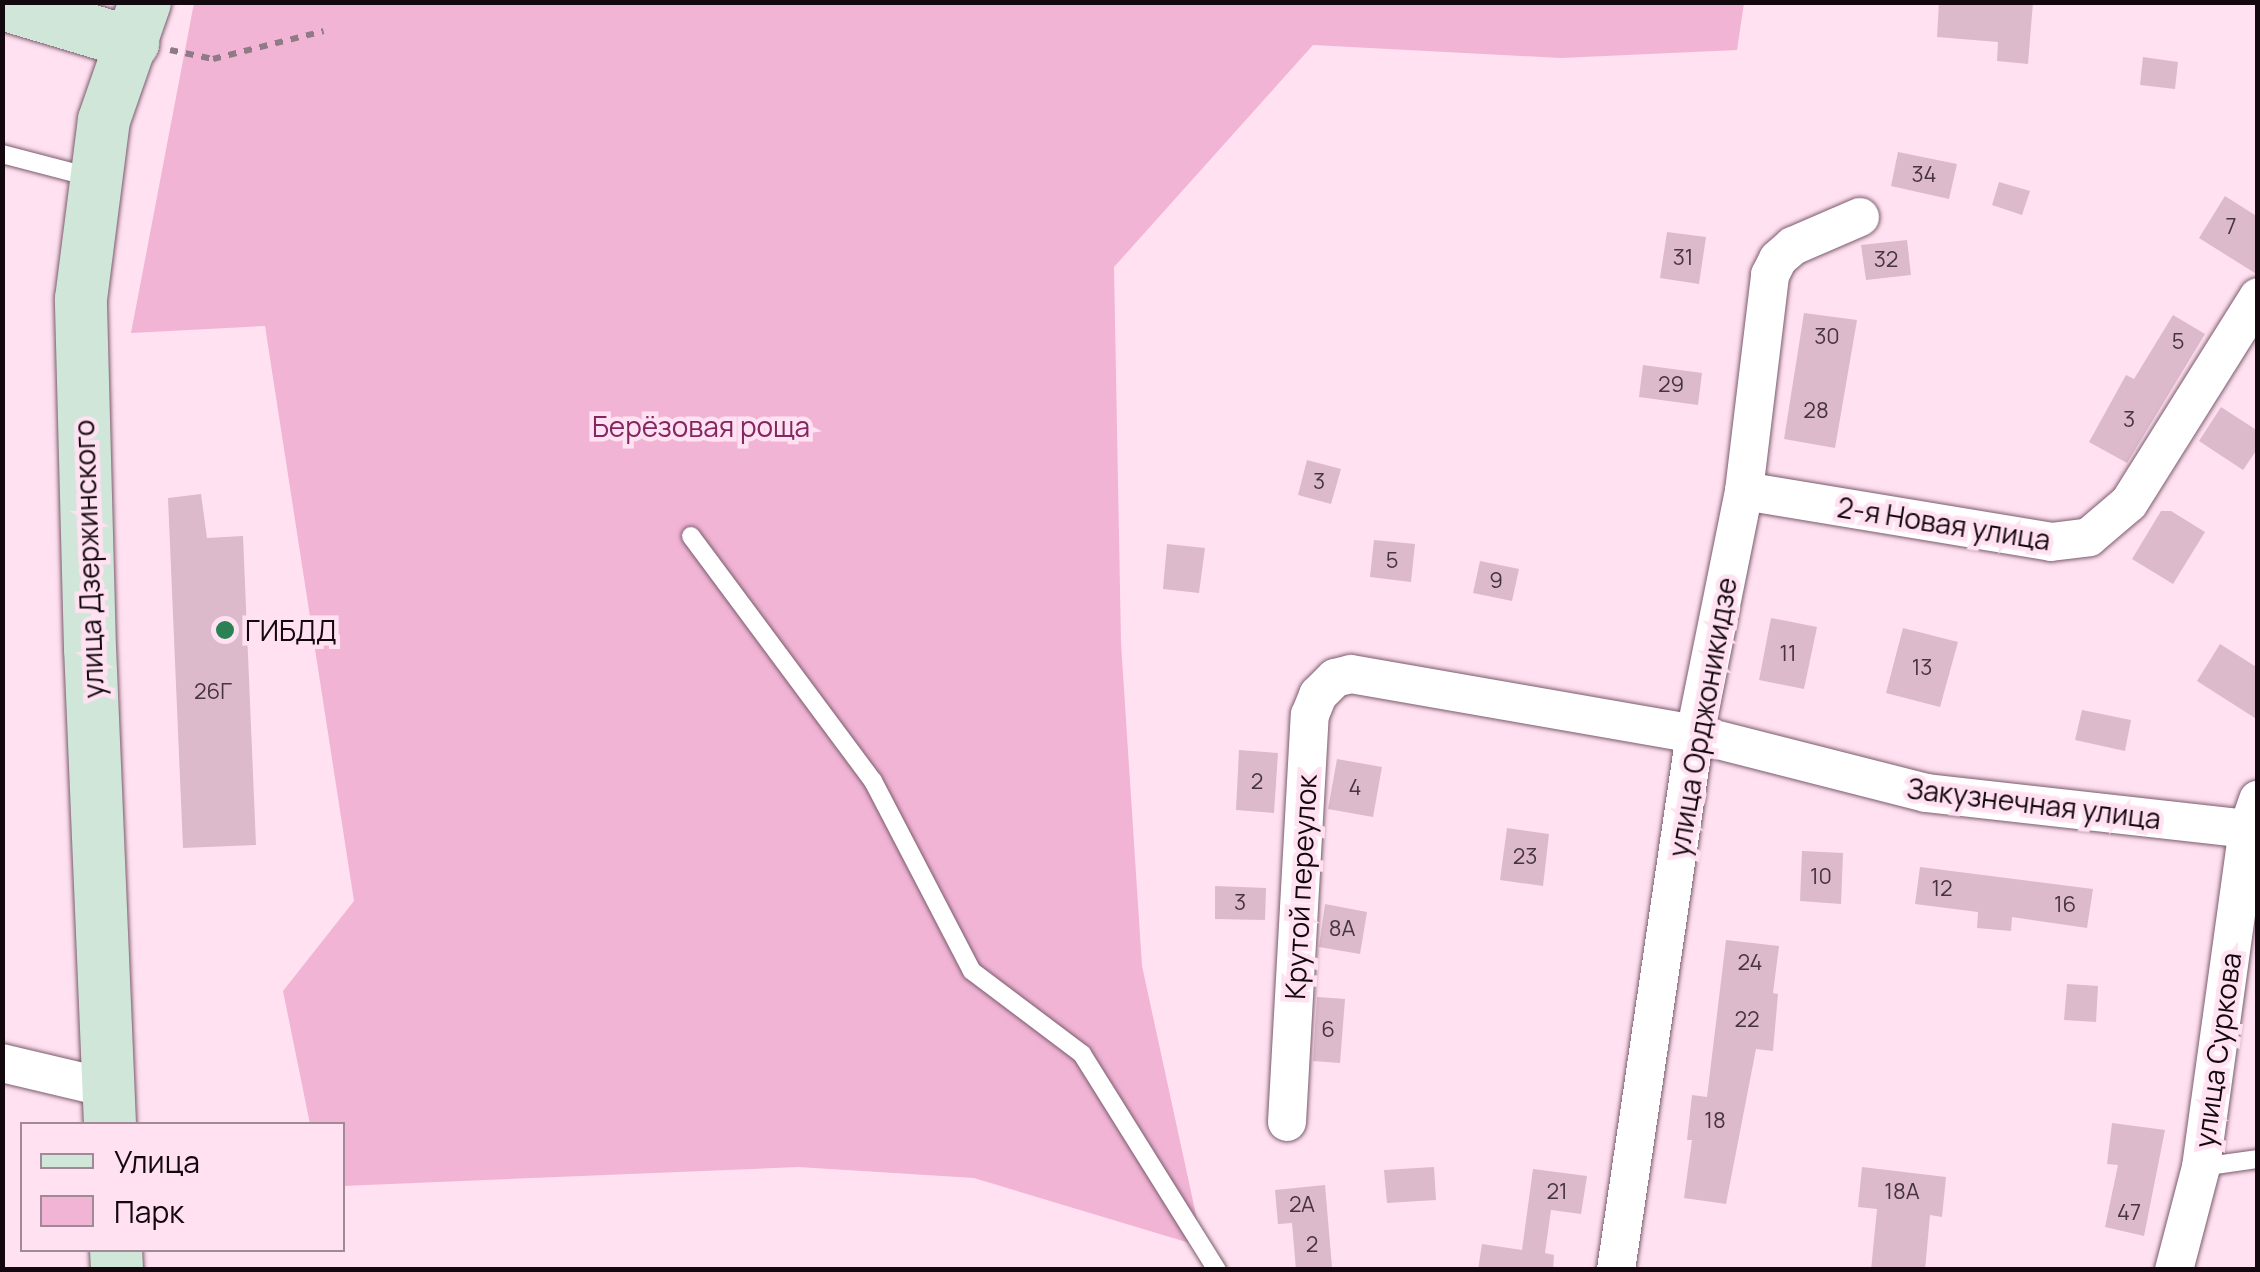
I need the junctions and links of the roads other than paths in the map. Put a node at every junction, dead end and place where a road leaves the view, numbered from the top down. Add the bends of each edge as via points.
1 (2, 4) edge
2 (139, 23) edge
3 (2, 154) edge
4 (96, 178) junction
5 (1860, 217) dead end
6 (2258, 297) edge
7 (1744, 491) junction
8 (691, 536) dead end
9 (1351, 674) joint
10 (1695, 734) junction
11 (2253, 814) edge
12 (2, 1063) edge
13 (109, 1106) edge
14 (1287, 1122) dead end
15 (2258, 1159) edge
16 (2201, 1168) junction
17 (1218, 1270) edge
18 (1616, 1270) edge
19 (2174, 1270) edge

1 - 2 main road
2 - 4 main road, улица Дзержинского via 104,120
3 - 4 lane
4 - 13 main road, улица Дзержинского via 81,299
5 - 7 street, улица Орджоникидзе via 1793,246 1770,274
6 - 7 street, 2-я Новая улица via 2130,503 2089,536 2051,542
7 - 10 street, улица Орджоникидзе
8 - 17 lane via 873,781 972,971 1082,1054
9 - 10 street, Закузнечная улица
9 - 14 street, Крутой переулок via 1335,678 1318,695 1310,715
10 - 11 street, Закузнечная улица via 1926,793
10 - 18 street, улица Орджоникидзе
11 - 16 street, улица Суркова
12 - 13 street
15 - 16 lane
16 - 19 street, улица Суркова

